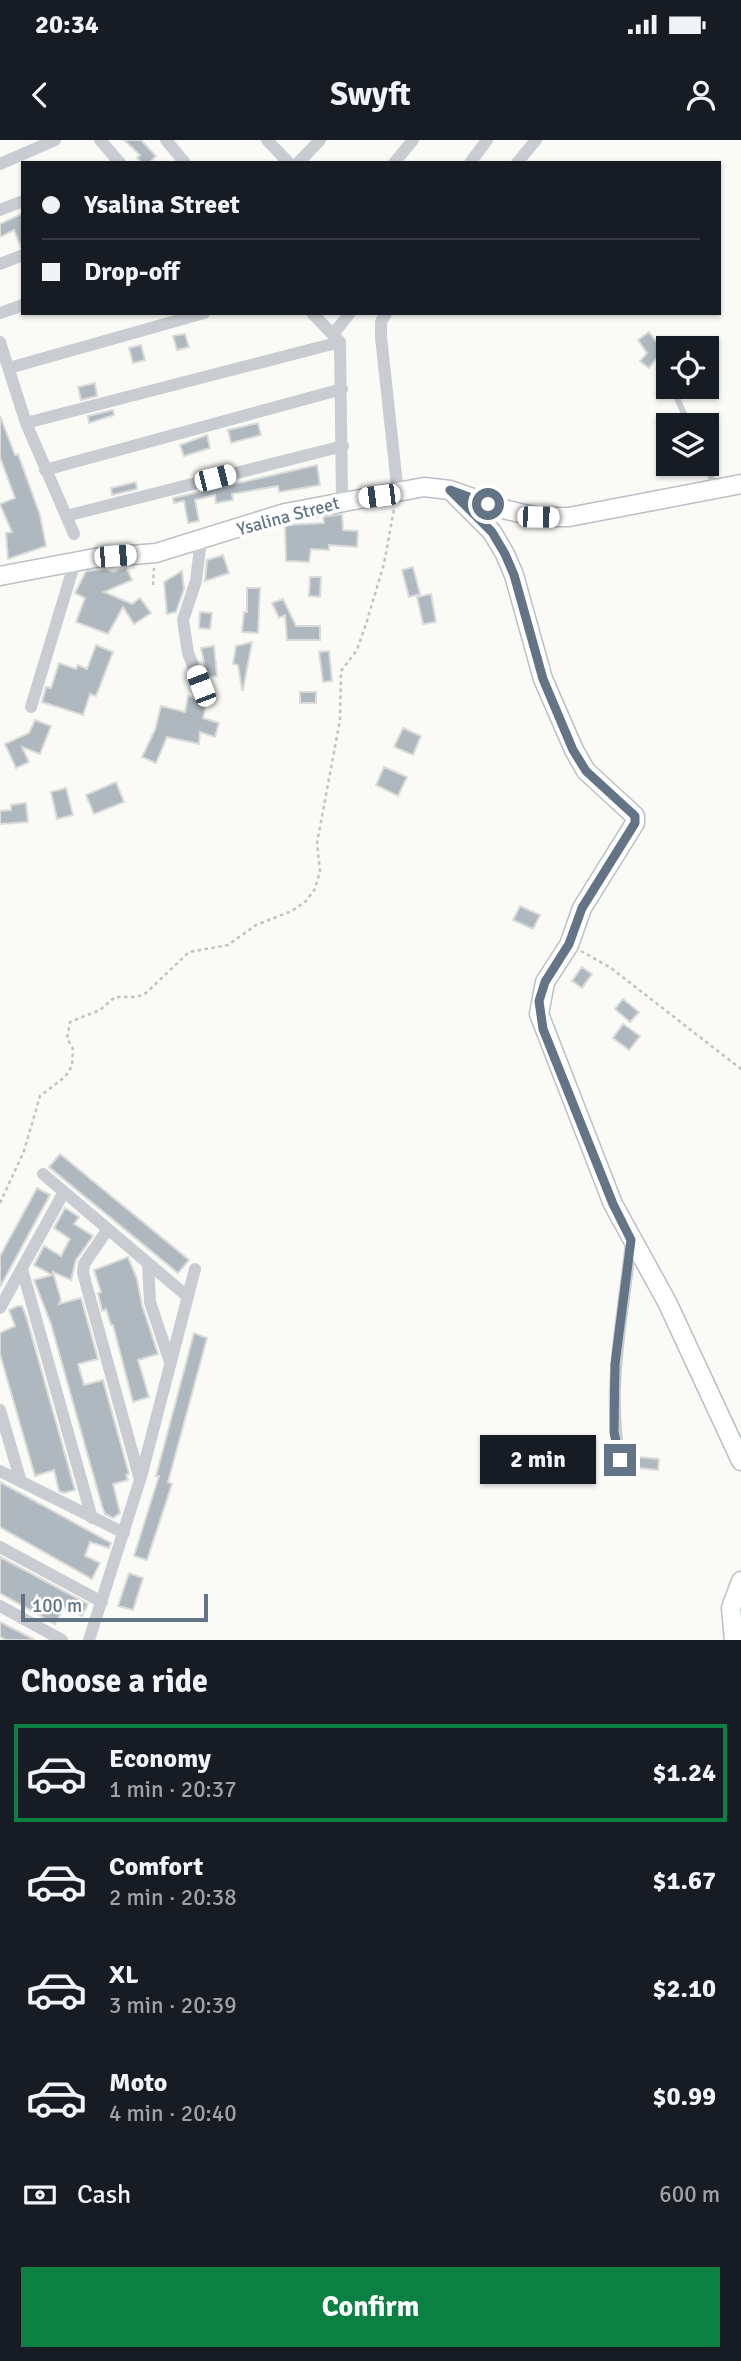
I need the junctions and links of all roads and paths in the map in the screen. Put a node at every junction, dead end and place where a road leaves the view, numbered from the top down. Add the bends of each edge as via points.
1 (55, 140) edge
2 (100, 140) edge
3 (166, 140) edge
4 (267, 140) edge
5 (320, 140) edge
6 (413, 140) edge
7 (487, 140) edge
8 (536, 140) edge
9 (118, 161) edge
10 (183, 161) edge
11 (287, 161) edge
12 (300, 161) edge
13 (396, 161) edge
14 (471, 161) edge
15 (519, 161) edge
16 (0, 164) edge
17 (21, 202) edge
18 (0, 210) edge
19 (21, 256) edge
20 (0, 264) edge
21 (21, 306) edge
22 (0, 313) edge
23 (197, 315) edge
24 (314, 315) edge
25 (349, 315) edge
26 (385, 315) edge
27 (337, 338) junction
28 (0, 342) edge
29 (9, 368) junction
30 (342, 389) junction
31 (26, 422) junction
32 (343, 446) junction
33 (45, 470) junction
34 (711, 476) edge
35 (741, 484) edge
36 (717, 489) junction
37 (450, 490) junction
38 (398, 494) junction
39 (342, 501) junction
40 (65, 516) junction
41 (74, 534) dead end
42 (201, 540) junction
43 (74, 565) junction
44 (0, 576) edge
45 (201, 686) dead end
46 (32, 707) dead end
47 (569, 944) junction
48 (741, 1069) edge
49 (43, 1174) dead end
50 (64, 1192) junction
51 (0, 1203) edge
52 (108, 1229) junction
53 (631, 1240) junction
54 (148, 1263) junction
55 (22, 1269) junction
56 (195, 1269) dead end
57 (188, 1297) junction
58 (0, 1308) edge
59 (170, 1363) junction
60 (0, 1410) edge
61 (620, 1460) dead end
62 (741, 1461) edge
63 (0, 1471) edge
64 (140, 1480) junction
65 (21, 1482) junction
66 (92, 1518) junction
67 (124, 1533) junction
68 (0, 1547) edge
69 (741, 1581) edge
70 (102, 1602) junction
71 (0, 1606) edge
72 (62, 1640) edge
73 (89, 1640) edge
74 (734, 1640) edge

1 - 16 street
2 - 9 street
3 - 10 street
4 - 11 street
5 - 12 street
6 - 13 street
7 - 14 street
8 - 15 street
17 - 18 street
19 - 20 street
21 - 22 street
23 - 29 street
24 - 27 street
25 - 27 street
26 - 38 street via 382,337
27 - 30 street
27 - 31 street
28 - 29 street
29 - 31 street
30 - 32 street
30 - 33 street
31 - 33 street
32 - 39 street
32 - 40 street
33 - 40 street
34 - 36 lane
35 - 36 street, Ysalina Street
36 - 37 street, Ysalina Street via 569,517 507,510
37 - 38 street, Ysalina Street via 424,487
37 - 47 street via 492,532 505,554 543,679 573,750 586,771 635,816 623,844 582,908
38 - 39 street, Ysalina Street
38 - 51 path via 366,624 357,650 341,671 340,719 317,844 320,871 315,889 292,911 256,925 228,945 189,951 146,993 115,997 100,1010 70,1022 67,1038 74,1049 72,1066 40,1097 24,1151
39 - 42 street, Ysalina Street via 285,513
40 - 41 street
42 - 43 street, Ysalina Street via 156,553 95,558
42 - 45 street via 196,581 183,620 188,653
43 - 44 street, Ysalina Street
43 - 46 street
47 - 48 path via 611,968
47 - 53 street via 541,991 539,1014
49 - 50 street
50 - 52 street
50 - 55 street
52 - 54 street
52 - 64 street via 84,1264 83,1273
53 - 61 street via 615,1364 614,1432
53 - 62 street via 667,1302
54 - 57 street
54 - 59 street via 150,1302
55 - 58 street
55 - 66 street
56 - 57 street
57 - 59 street
59 - 64 street
60 - 65 street
63 - 65 street
64 - 67 street
65 - 66 street
66 - 67 street
67 - 70 street
68 - 70 street
69 - 74 street via 731,1608
70 - 73 street
71 - 72 street

